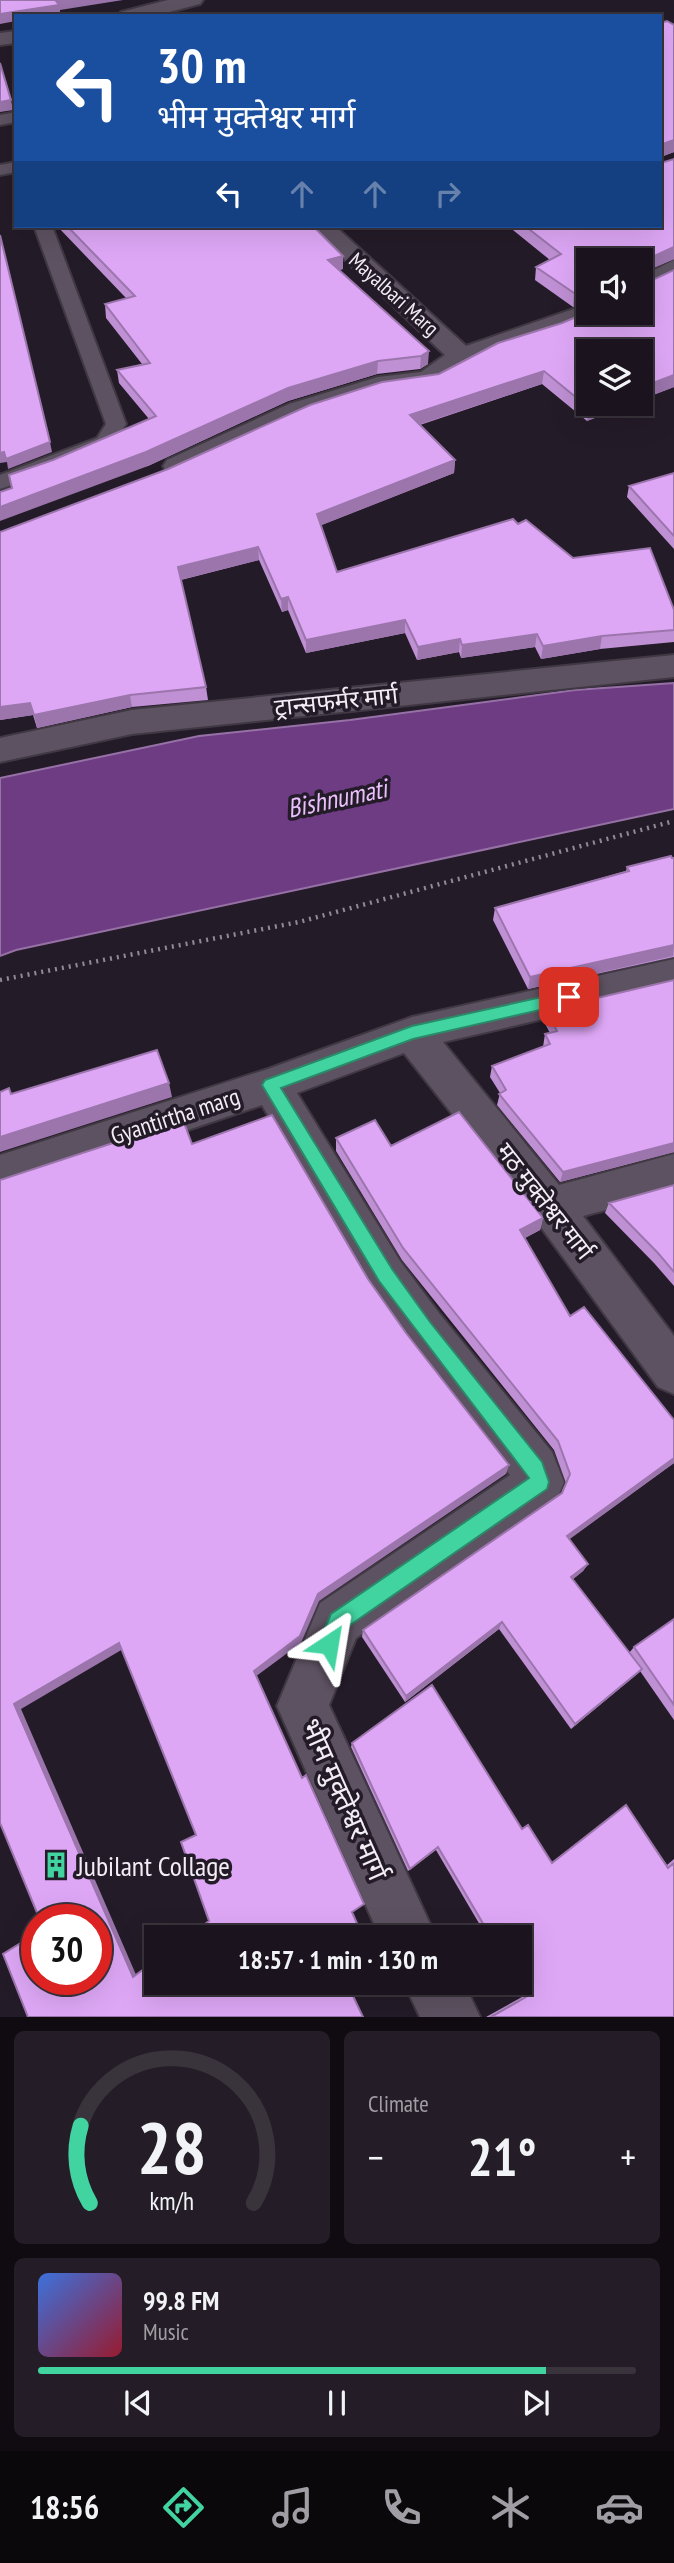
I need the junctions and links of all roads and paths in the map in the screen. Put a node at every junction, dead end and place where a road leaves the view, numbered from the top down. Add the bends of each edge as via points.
1 (192, 0) edge
2 (141, 14) edge
3 (44, 228) edge
4 (332, 228) edge
5 (674, 268) edge
6 (653, 281) edge
7 (576, 317) edge
8 (461, 356) junction
9 (159, 474) edge
10 (0, 482) edge
11 (674, 666) edge
12 (0, 750) edge
13 (674, 821) edge
14 (674, 974) edge
15 (0, 980) edge
16 (412, 1033) junction
17 (271, 1085) junction
18 (674, 1173) edge
19 (0, 1174) edge
20 (550, 1206) junction
21 (674, 1372) edge
22 (403, 1925) edge
23 (439, 1995) edge
24 (452, 2017) edge

1 - 2 street
3 - 10 lane via 116,424 104,442
4 - 8 street, Mayalbari Marg
5 - 6 street
7 - 8 street
8 - 9 street via 428,379 377,385 299,410
11 - 12 street, ट्रान्सफर्मर मार्ग via 132,722
13 - 15 path via 299,922
14 - 16 street, Gyantirtha marg
16 - 17 street, Gyantirtha marg
16 - 20 street, मठ मुक्तेश्वर मार्ग
17 - 19 street, Gyantirtha marg
17 - 22 street, भीम मुक्तेश्वर मार्ग via 385,1275 535,1469 540,1482 338,1621 303,1706
18 - 20 street
20 - 21 street, मठ मुक्तेश्वर मार्ग
23 - 24 street

